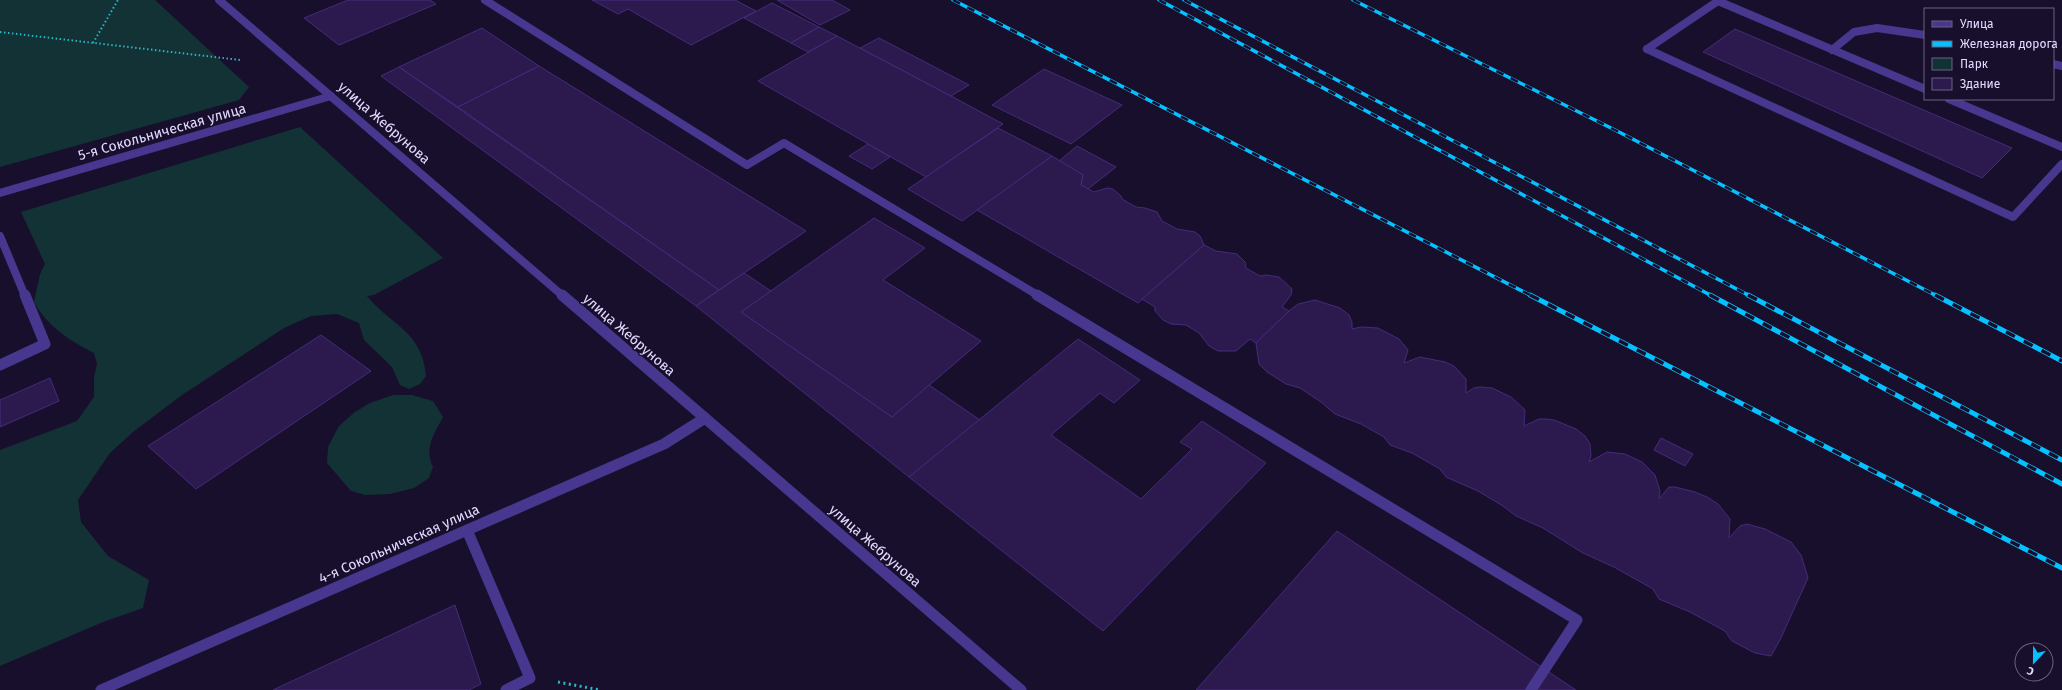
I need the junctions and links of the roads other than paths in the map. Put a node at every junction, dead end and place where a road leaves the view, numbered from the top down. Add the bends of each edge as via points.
1 (219, 0) edge
2 (485, 0) edge
3 (1924, 35) edge
4 (1832, 50) junction
5 (1924, 89) edge
6 (331, 96) junction
7 (1951, 100) edge
8 (2062, 146) edge
9 (2062, 164) edge
10 (0, 193) edge
11 (0, 236) edge
12 (0, 365) edge
13 (705, 418) junction
14 (467, 530) junction
15 (101, 690) edge
16 (506, 690) edge
17 (1022, 690) edge
18 (1530, 690) edge

1 - 6 street, улица Жебрунова
2 - 18 street via 747,165 784,143 1577,620
3 - 4 street via 1877,28 1854,32
4 - 5 street
4 - 9 street via 1718,2 1647,49 2013,217
6 - 10 street, 5-я Сокольническая улица
6 - 13 street, улица Жебрунова
7 - 8 street
11 - 12 street via 45,344
13 - 14 street, 4-я Сокольническая улица via 664,444
13 - 17 street, улица Жебрунова
14 - 15 street, 4-я Сокольническая улица
14 - 16 street via 530,678

